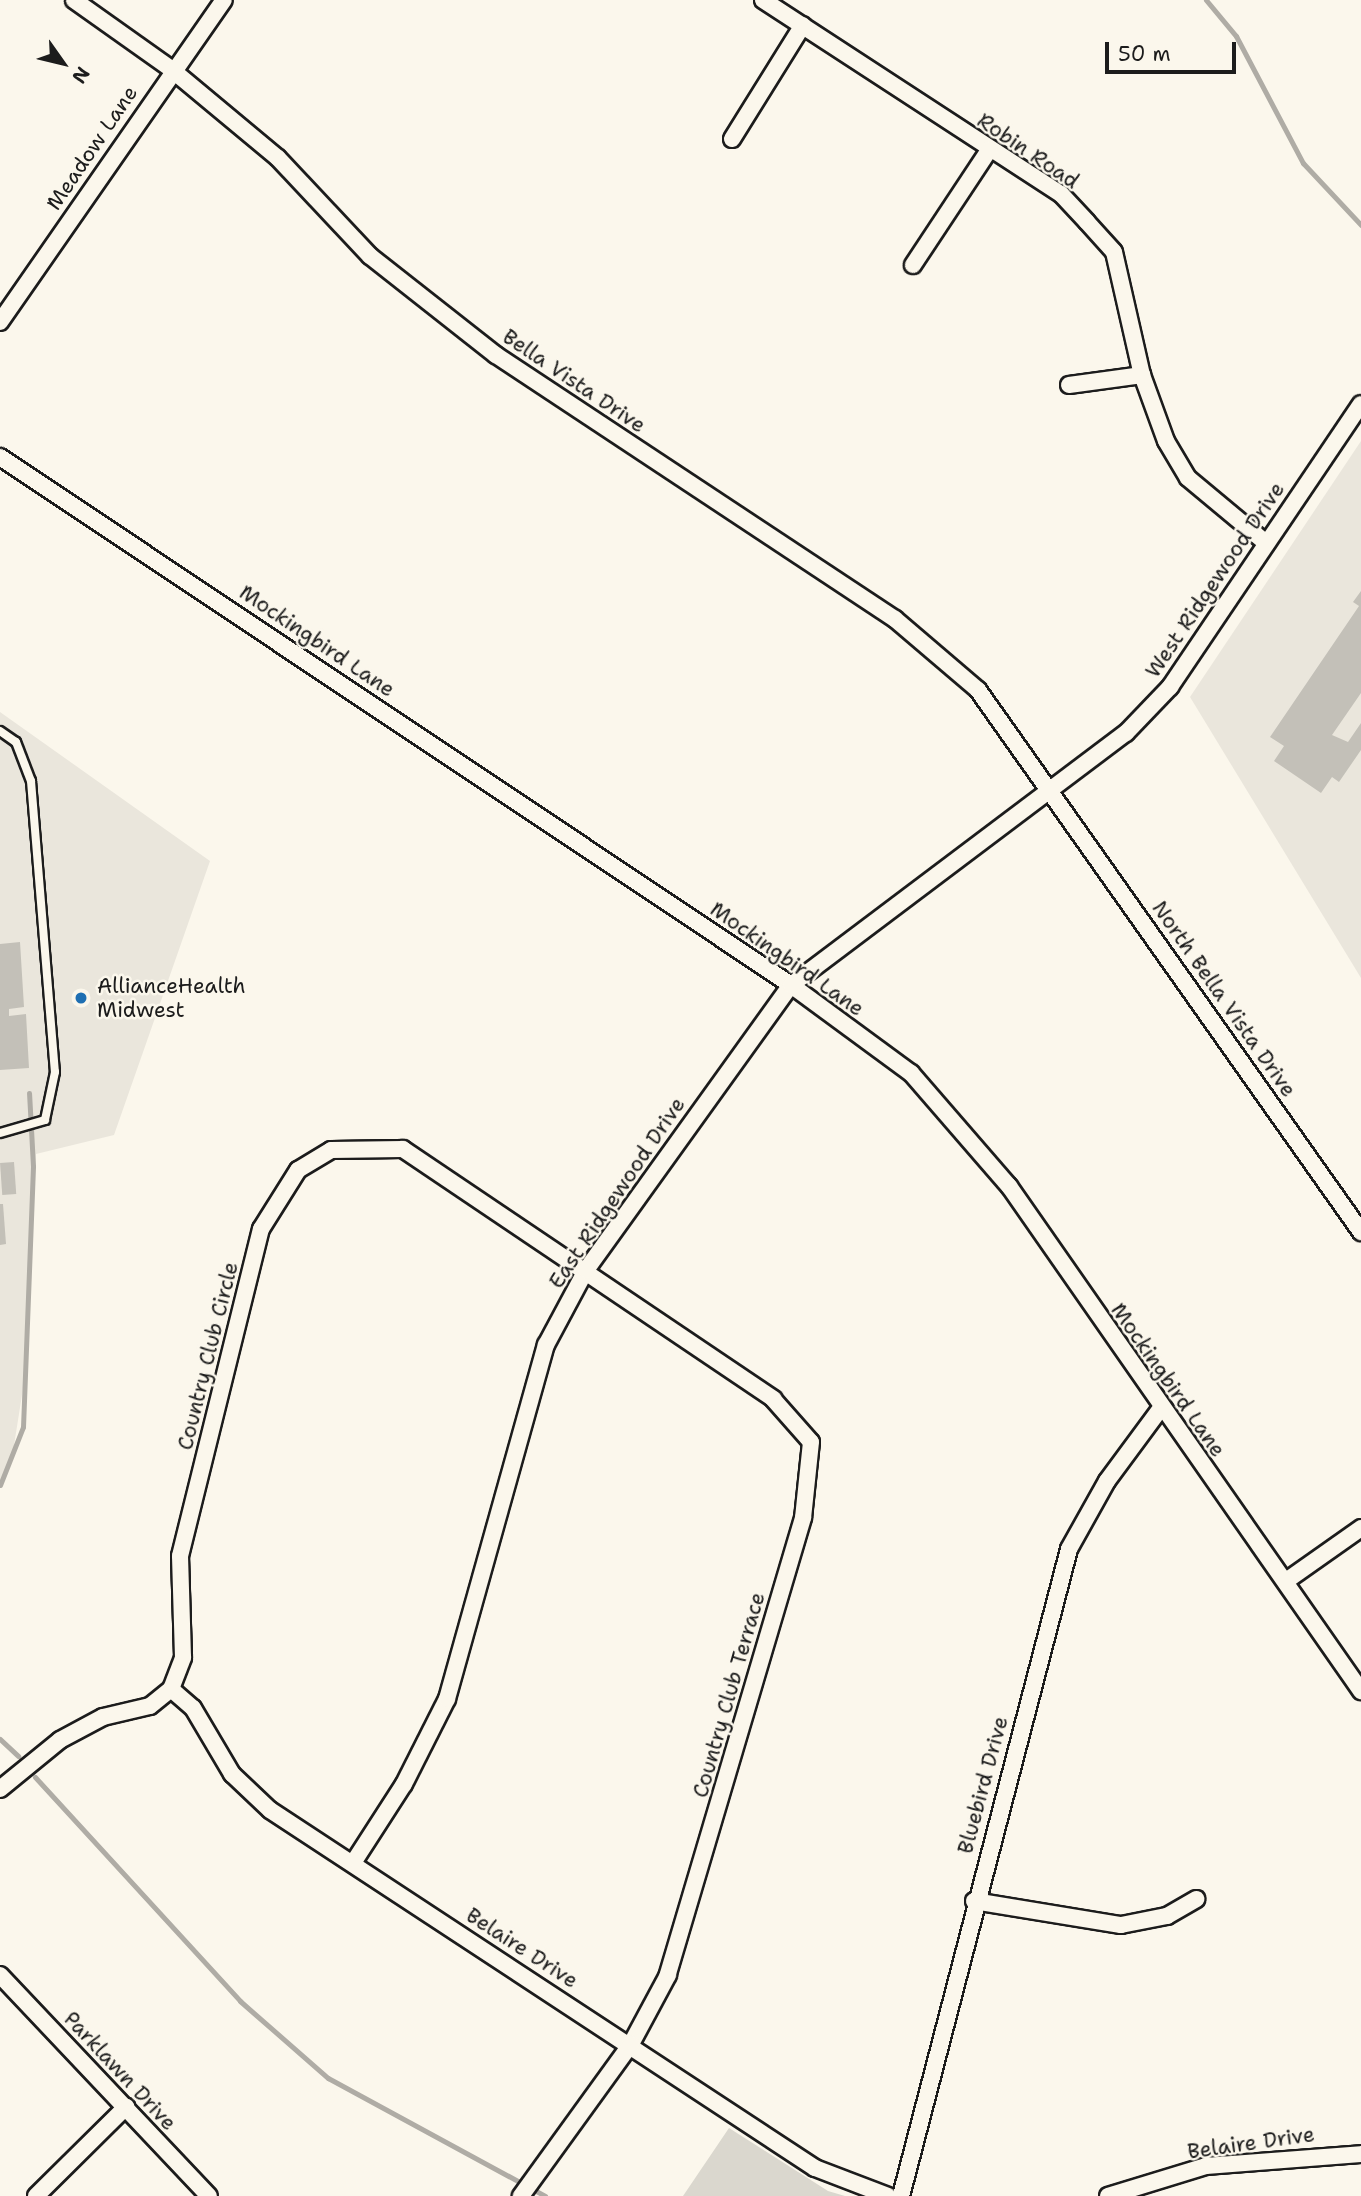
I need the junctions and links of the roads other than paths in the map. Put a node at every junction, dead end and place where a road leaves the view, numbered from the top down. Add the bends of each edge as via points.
1 (74, 0) edge
2 (224, 0) edge
3 (763, 0) edge
4 (803, 25) junction
5 (171, 69) junction
6 (732, 139) dead end
7 (989, 150) junction
8 (913, 265) dead end
9 (0, 322) edge
10 (1142, 375) junction
11 (1069, 385) dead end
12 (1361, 404) edge
13 (0, 457) edge
14 (1266, 543) junction
15 (0, 731) edge
16 (1052, 789) junction
17 (791, 985) junction
18 (0, 1133) edge
19 (1361, 1232) edge
20 (586, 1270) junction
21 (1161, 1408) junction
22 (1361, 1528) edge
23 (1286, 1581) junction
24 (171, 1689) junction
25 (1361, 1691) edge
26 (0, 1789) edge
27 (353, 1863) junction
28 (1197, 1899) dead end
29 (974, 1901) junction
30 (0, 1975) edge
31 (631, 2044) junction
32 (127, 2107) junction
33 (1361, 2154) edge
34 (36, 2196) edge
35 (209, 2196) edge
36 (522, 2196) edge
37 (888, 2196) edge
38 (901, 2196) edge
39 (1108, 2196) edge

1 - 5 street, Bella Vista Drive
2 - 5 street, Meadow Lane
3 - 4 street, Robin Road
4 - 6 street
4 - 7 street, Robin Road
5 - 9 street, Meadow Lane
5 - 16 street, Bella Vista Drive via 278,158 370,256 496,355 895,619 978,690
7 - 8 street
7 - 10 street, Robin Road via 1061,194 1114,252
10 - 11 street
10 - 14 street, Robin Road via 1188,478
12 - 14 street, West Ridgewood Drive
13 - 17 street, Mockingbird Lane
14 - 16 street, West Ridgewood Drive via 1170,687 1126,733
15 - 18 lane via 16,742 30,781 55,1072 45,1120
16 - 17 street, East Ridgewood Drive
16 - 19 street, North Bella Vista Drive
17 - 20 street, East Ridgewood Drive
17 - 21 street, Mockingbird Lane via 911,1073 949,1111 1009,1186
20 - 24 street, Country Club Circle via 403,1149 331,1150 298,1170 261,1229 183,1543 183,1657
20 - 27 street, East Ridgewood Drive via 546,1345 447,1699 404,1784
20 - 31 street, Country Club Terrace via 773,1399 811,1442 803,1518 668,1975
21 - 23 street, Mockingbird Lane
21 - 29 street, Bluebird Drive via 1107,1481 1069,1549
22 - 23 street
23 - 25 street, Mockingbird Lane
24 - 26 street via 150,1706 103,1717 60,1740
24 - 27 street, Belaire Drive via 193,1708 232,1774 270,1810
27 - 31 street, Belaire Drive
28 - 29 street via 1167,1916 1121,1925
29 - 38 street, Bluebird Drive
30 - 32 street, Parklawn Drive
31 - 36 street, Country Club Terrace
31 - 37 street, Belaire Drive via 815,2168
32 - 34 street
32 - 35 street, Parklawn Drive
33 - 39 street, Belaire Drive via 1206,2166

